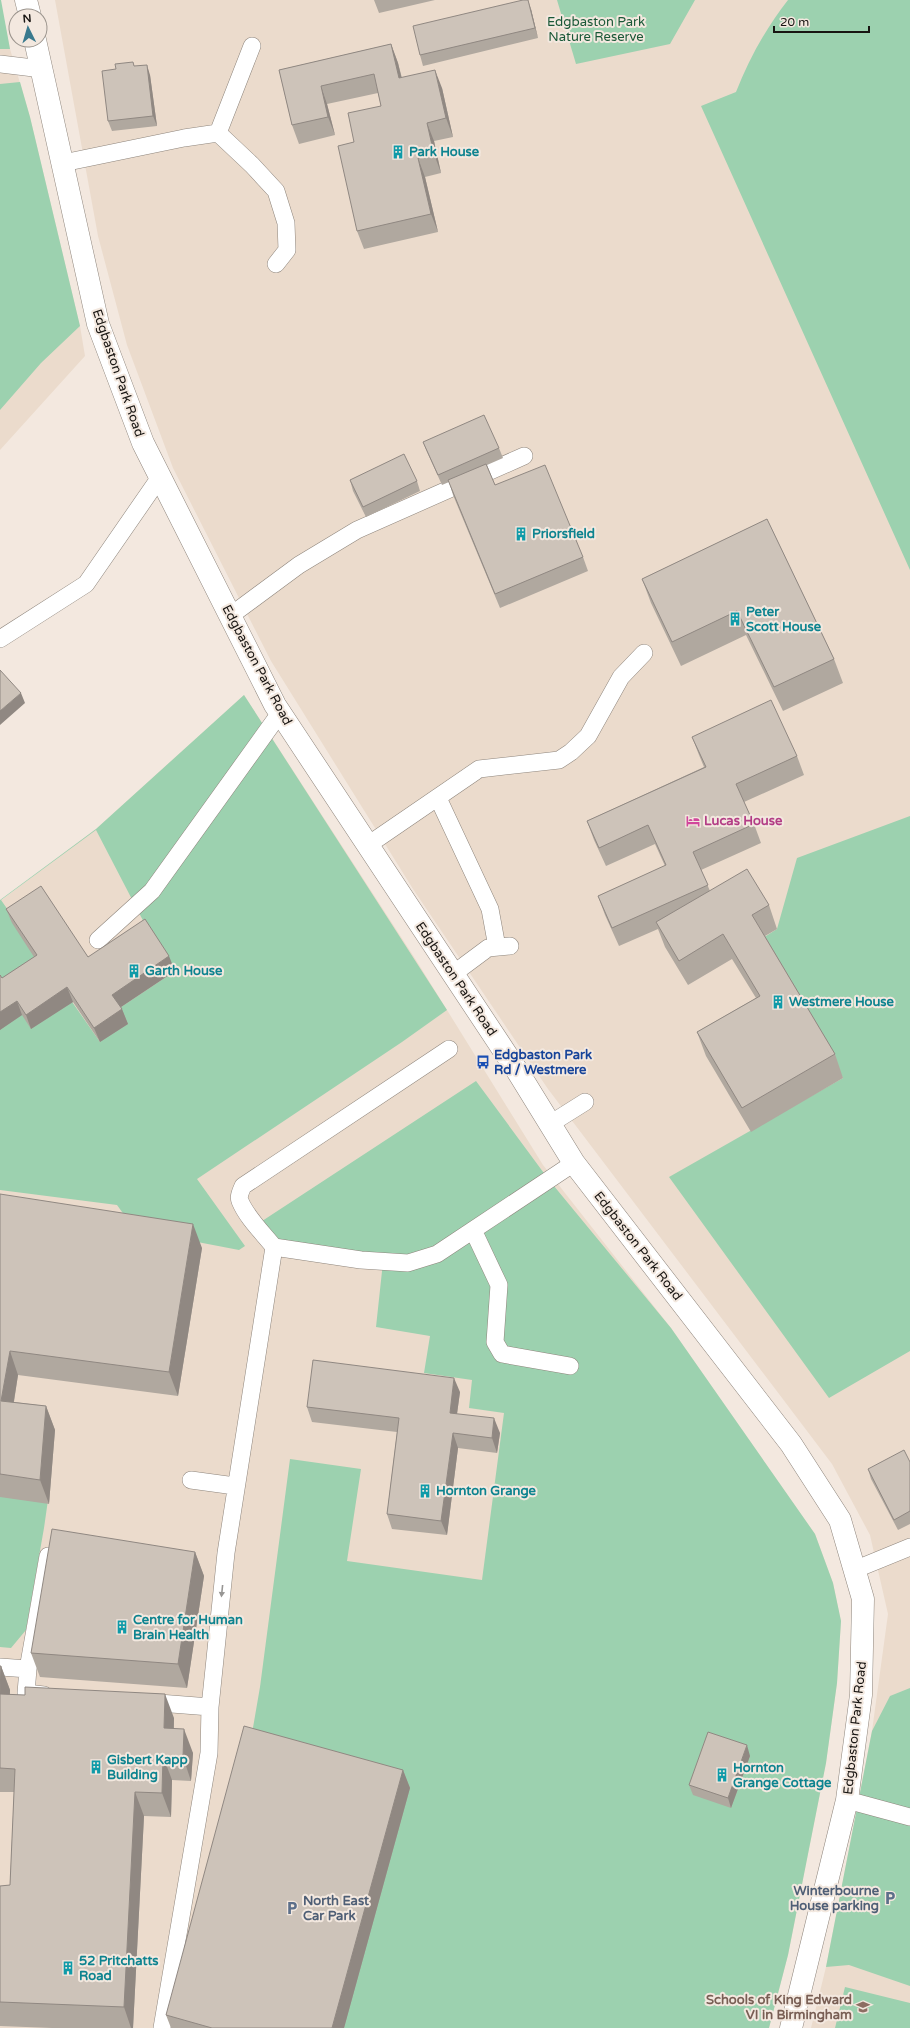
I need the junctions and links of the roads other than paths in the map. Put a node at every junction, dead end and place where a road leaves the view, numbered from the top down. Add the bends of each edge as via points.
1 (252, 46) dead end
2 (37, 48) edge
3 (0, 64) edge
4 (42, 69) junction
5 (218, 133) junction
6 (63, 163) junction
7 (276, 264) dead end
8 (524, 456) dead end
9 (160, 477) junction
10 (230, 616) junction
11 (0, 639) edge
12 (644, 653) dead end
13 (280, 713) junction
14 (438, 798) junction
15 (368, 845) junction
16 (98, 940) dead end
17 (453, 974) junction
18 (449, 1049) dead end
19 (585, 1102) dead end
20 (550, 1124) junction
21 (574, 1163) junction
22 (473, 1230) junction
23 (274, 1247) junction
24 (570, 1366) dead end
25 (191, 1480) dead end
26 (235, 1486) junction
27 (910, 1547) edge
28 (48, 1556) edge
29 (854, 1570) junction
30 (0, 1667) edge
31 (28, 1669) junction
32 (58, 1696) edge
33 (130, 1701) edge
34 (210, 1707) junction
35 (847, 1800) junction
36 (910, 1817) edge
37 (162, 2028) edge
38 (791, 2028) edge

1 - 5 lane
2 - 4 street, Edgbaston Park Road
3 - 4 lane
4 - 6 street, Edgbaston Park Road
5 - 6 lane
5 - 7 lane via 252,164 276,191 286,223 287,250
6 - 9 street, Edgbaston Park Road via 98,324 143,443
8 - 10 lane via 357,530 299,565
9 - 10 street, Edgbaston Park Road
9 - 11 lane via 86,584
10 - 13 street, Edgbaston Park Road
12 - 14 lane via 621,677 588,736 571,752 559,760 479,769
13 - 15 street, Edgbaston Park Road
13 - 16 lane via 152,891
14 - 15 lane
14 - 17 lane via 490,908 504,947 488,948
15 - 17 street, Edgbaston Park Road
17 - 20 street, Edgbaston Park Road
18 - 23 lane via 243,1186 240,1200
19 - 20 lane
20 - 21 street, Edgbaston Park Road
21 - 22 lane
21 - 29 street, Edgbaston Park Road via 792,1444 840,1520
22 - 23 lane via 437,1254 408,1263 361,1260
22 - 24 lane via 499,1285 495,1342 502,1354
23 - 26 lane
25 - 26 lane
26 -> 34 lane
27 - 29 lane
28 - 31 lane
29 - 35 street, Edgbaston Park Road via 863,1599 863,1635 861,1695
30 - 31 lane
31 - 32 lane via 26,1693
33 - 34 lane
34 - 37 lane via 209,1753
35 - 36 lane
35 - 38 street, Edgbaston Park Road

